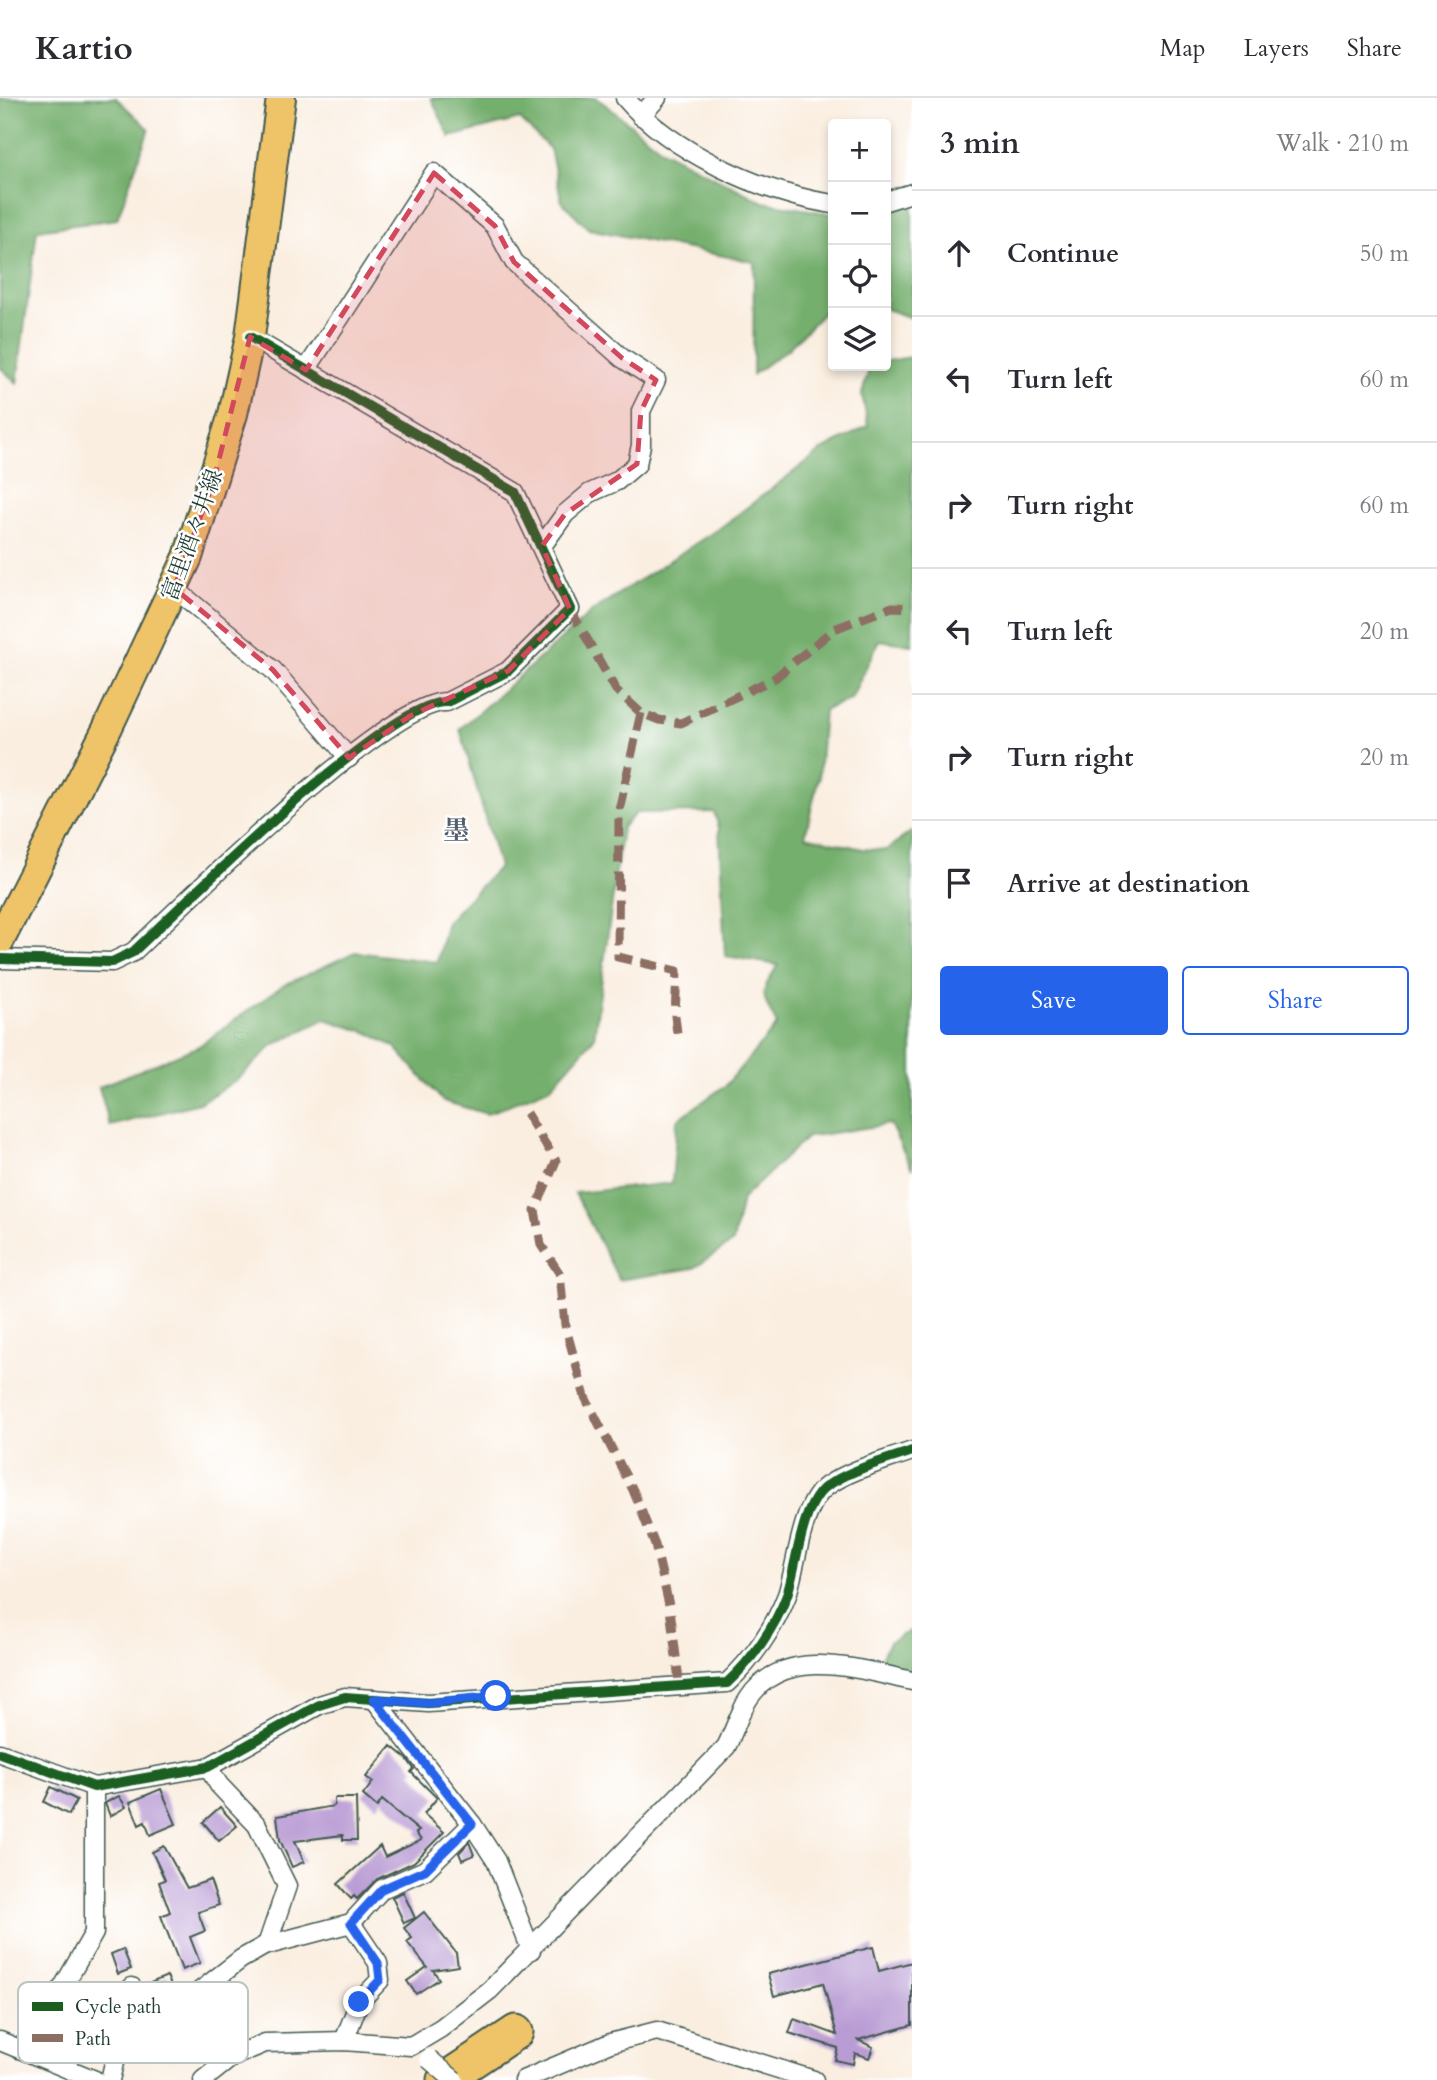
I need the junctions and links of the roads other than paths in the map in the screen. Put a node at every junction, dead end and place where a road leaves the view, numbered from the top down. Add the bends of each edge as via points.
1 (281, 98) edge
2 (625, 98) edge
3 (657, 98) edge
4 (641, 117) junction
5 (912, 193) edge
6 (891, 199) edge
7 (828, 204) edge
8 (250, 338) junction
9 (306, 370) junction
10 (542, 546) junction
11 (174, 587) junction
12 (349, 758) junction
13 (0, 940) edge
14 (0, 959) edge
15 (912, 1451) edge
16 (912, 1682) edge
17 (727, 1683) junction
18 (374, 1699) junction
19 (743, 1710) junction
20 (0, 1753) edge
21 (208, 1768) junction
22 (94, 1787) junction
23 (472, 1824) junction
24 (351, 1923) junction
25 (267, 1945) junction
26 (531, 1950) junction
27 (66, 1982) edge
28 (211, 1982) edge
29 (516, 2032) dead end
30 (0, 2041) edge
31 (344, 2041) junction
32 (411, 2046) junction
33 (18, 2048) edge
34 (248, 2050) edge
35 (54, 2063) edge
36 (114, 2063) edge
37 (224, 2063) edge
38 (436, 2069) edge
39 (95, 2080) edge
40 (110, 2080) edge
41 (203, 2080) edge
42 (454, 2080) edge
43 (523, 2080) edge
44 (814, 2080) edge

1 - 8 main road, 富里酒々井線
2 - 4 street
3 - 4 street
4 - 7 street via 687,149 754,181 793,197
5 - 6 street
8 - 9 street
8 - 11 main road, 富里酒々井線 via 213,483
9 - 10 street via 515,492
9 - 10 street via 434,173 495,226 514,262 622,358 656,380 641,411 637,464 565,514
10 - 12 street via 570,609 508,671 410,716
11 - 12 street via 273,670
11 - 13 main road, 富里酒々井線
12 - 14 street via 250,840 133,953 112,962
15 - 17 street via 826,1486 811,1505 782,1605 743,1668
16 - 19 street via 811,1664 767,1680
17 - 18 street via 428,1703
17 - 19 street
18 - 21 street via 345,1697 319,1705
18 - 23 street
19 - 26 street via 726,1748
20 - 22 street
21 - 22 street
21 - 25 street via 257,1825 287,1886
22 - 27 street via 94,1933
23 - 24 street via 425,1870 382,1889
23 - 26 street via 496,1861
24 - 25 street
24 - 31 street via 378,1963 380,1980 359,2002
25 - 28 street
26 - 32 street via 475,2004
29 - 38 highway
30 - 33 street
31 - 32 street
31 - 34 street via 265,2043
32 - 38 street
35 - 39 street
36 - 40 street
37 - 41 street
38 - 42 street, bridge
43 - 44 street via 610,2043 657,2031

